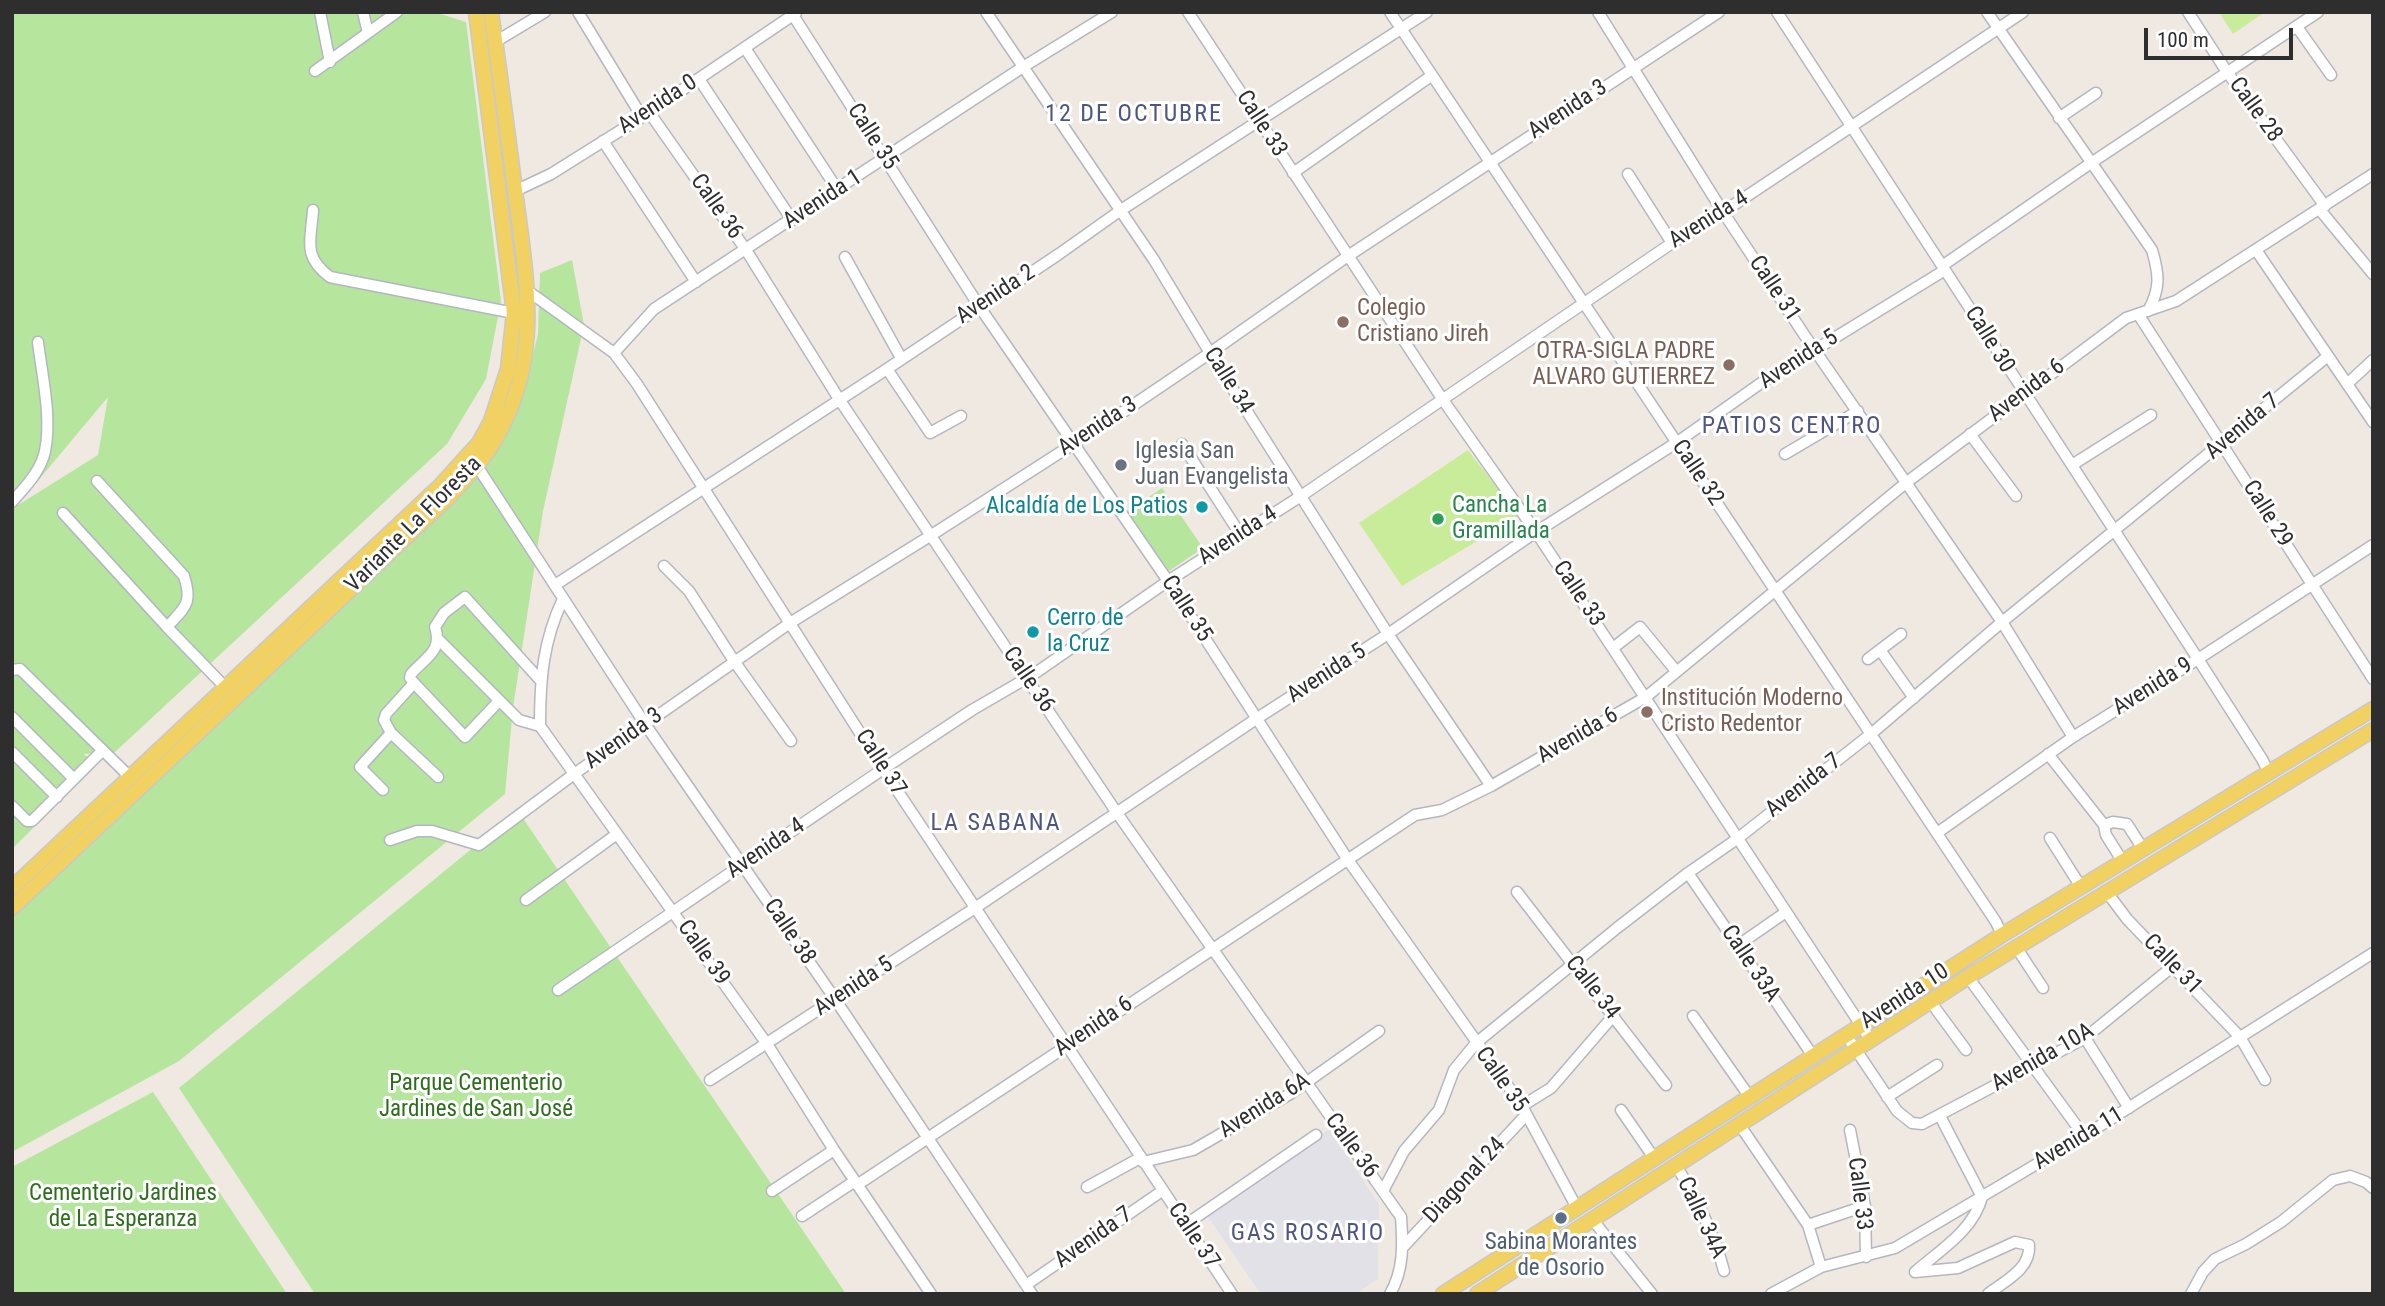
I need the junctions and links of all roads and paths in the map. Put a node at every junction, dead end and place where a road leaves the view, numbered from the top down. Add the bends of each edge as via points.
1 (320, 12) edge
2 (363, 12) edge
3 (397, 12) edge
4 (476, 12) edge
5 (491, 12) edge
6 (545, 12) edge
7 (578, 12) edge
8 (986, 12) edge
9 (1112, 12) edge
10 (1188, 12) edge
11 (1390, 12) edge
12 (1427, 12) edge
13 (1598, 12) edge
14 (1719, 12) edge
15 (1777, 12) edge
16 (1987, 12) edge
17 (2023, 12) edge
18 (2188, 12) edge
19 (2318, 12) edge
20 (794, 13) edge
21 (2297, 27) junction
22 (1401, 29) junction
23 (1998, 29) junction
24 (368, 33) junction
25 (495, 43) junction
26 (745, 48) junction
27 (330, 62) junction
28 (1023, 67) junction
29 (1633, 68) junction
30 (315, 71) dead end
31 (2227, 72) junction
32 (1432, 75) junction
33 (2331, 75) dead end
34 (699, 79) junction
35 (2096, 93) dead end
36 (645, 115) junction
37 (2059, 118) junction
38 (1258, 121) junction
39 (1852, 126) junction
40 (603, 142) junction
41 (886, 159) junction
42 (1488, 162) junction
43 (2091, 163) junction
44 (1293, 173) junction
45 (1628, 174) dead end
46 (2373, 174) edge
47 (837, 189) junction
48 (515, 191) junction
49 (2323, 208) junction
50 (1121, 209) junction
51 (313, 210) dead end
52 (1723, 212) junction
53 (792, 220) junction
54 (1672, 243) junction
55 (746, 250) junction
56 (2256, 250) junction
57 (1348, 256) junction
58 (845, 257) dead end
59 (1943, 268) junction
60 (2373, 274) edge
61 (696, 282) junction
62 (528, 291) junction
63 (1583, 304) junction
64 (979, 306) junction
65 (2143, 312) junction
66 (514, 313) junction
67 (38, 342) dead end
68 (1814, 350) junction
69 (614, 353) junction
70 (1210, 353) junction
71 (2328, 356) junction
72 (901, 358) junction
73 (2373, 360) edge
74 (887, 369) junction
75 (2347, 384) junction
76 (2023, 393) junction
77 (839, 399) junction
78 (1443, 400) junction
79 (1858, 411) junction
80 (2151, 415) dead end
81 (961, 416) dead end
82 (2373, 422) edge
83 (1970, 434) junction
84 (1073, 443) junction
85 (1676, 443) junction
86 (1182, 444) dead end
87 (2222, 444) junction
88 (1785, 454) dead end
89 (2073, 465) junction
90 (477, 466) junction
91 (97, 481) dead end
92 (1907, 482) junction
93 (705, 489) junction
94 (445, 491) junction
95 (1301, 496) junction
96 (2016, 496) dead end
97 (12, 502) edge
98 (63, 513) dead end
99 (2115, 530) junction
100 (1536, 532) junction
101 (1240, 534) junction
102 (930, 536) junction
103 (2373, 545) edge
104 (664, 566) dead end
105 (1168, 581) junction
106 (555, 585) junction
107 (2311, 585) junction
108 (1775, 588) junction
109 (563, 598) junction
110 (2002, 622) junction
111 (790, 623) junction
112 (167, 627) junction
113 (1388, 634) junction
114 (1901, 634) dead end
115 (439, 640) junction
116 (1613, 648) junction
117 (1880, 650) junction
118 (1868, 659) dead end
119 (2199, 659) junction
120 (734, 662) junction
121 (12, 670) edge
122 (1676, 671) junction
123 (1027, 678) junction
124 (2373, 679) edge
125 (540, 680) junction
126 (414, 683) junction
127 (225, 687) junction
128 (1646, 696) junction
129 (1914, 698) junction
130 (498, 702) junction
131 (2373, 709) edge
132 (12, 718) edge
133 (1256, 719) junction
134 (645, 724) junction
135 (541, 726) junction
136 (2373, 730) edge
137 (391, 733) junction
138 (1871, 734) junction
139 (2073, 737) junction
140 (791, 741) dead end
141 (102, 751) junction
142 (12, 752) edge
143 (2048, 754) junction
144 (883, 769) junction
145 (2269, 773) junction
146 (574, 774) junction
147 (139, 776) junction
148 (438, 777) dead end
149 (74, 779) junction
150 (1491, 786) junction
151 (383, 790) dead end
152 (57, 797) junction
153 (12, 806) edge
154 (1117, 813) junction
155 (2104, 825) junction
156 (1937, 833) junction
157 (617, 834) junction
158 (2050, 838) dead end
159 (1737, 839) junction
160 (390, 840) dead end
161 (2143, 849) junction
162 (1348, 860) junction
163 (2123, 862) junction
164 (743, 865) junction
165 (1688, 873) junction
166 (2081, 887) junction
167 (12, 888) edge
168 (2106, 891) junction
169 (1517, 892) dead end
170 (526, 900) dead end
171 (12, 908) edge
172 (975, 908) junction
173 (673, 910) junction
174 (1786, 912) junction
175 (2002, 935) junction
176 (1737, 946) junction
177 (2016, 947) junction
178 (1211, 949) junction
179 (2373, 953) edge
180 (1574, 964) junction
181 (2172, 967) junction
182 (1968, 977) junction
183 (2043, 988) dead end
184 (558, 990) dead end
185 (835, 999) junction
186 (1930, 1001) junction
187 (1614, 1015) junction
188 (1693, 1016) dead end
189 (1861, 1024) junction
190 (1379, 1031) dead end
191 (1846, 1035) junction
192 (2240, 1037) junction
193 (2085, 1038) junction
194 (1870, 1039) junction
195 (1476, 1043) junction
196 (767, 1044) junction
197 (1065, 1046) junction
198 (1855, 1049) junction
199 (1966, 1050) dead end
200 (1813, 1056) junction
201 (1937, 1065) dead end
202 (2034, 1066) junction
203 (710, 1080) dead end
204 (2266, 1080) dead end
205 (1305, 1082) junction
206 (1666, 1085) dead end
207 (1749, 1096) junction
208 (1887, 1097) junction
209 (2129, 1108) junction
210 (1621, 1110) dead end
211 (1524, 1111) junction
212 (1940, 1116) junction
213 (1739, 1124) junction
214 (1850, 1130) dead end
215 (1316, 1135) dead end
216 (2084, 1136) junction
217 (927, 1139) junction
218 (834, 1150) junction
219 (1654, 1158) junction
220 (1142, 1160) junction
221 (1676, 1165) junction
222 (856, 1183) junction
223 (1087, 1187) dead end
224 (2373, 1188) edge
225 (772, 1191) dead end
226 (1162, 1191) junction
227 (1383, 1191) junction
228 (1982, 1197) junction
229 (1865, 1206) junction
230 (1577, 1208) junction
231 (802, 1216) dead end
232 (1592, 1219) junction
233 (1808, 1224) junction
234 (1185, 1225) junction
235 (1404, 1246) junction
236 (1866, 1257) junction
237 (1821, 1267) junction
238 (1724, 1270) dead end
239 (1029, 1289) edge
240 (931, 1294) edge
241 (1232, 1294) edge
242 (1390, 1294) edge
243 (1443, 1294) edge
244 (1478, 1294) edge
245 (1652, 1294) edge
246 (1771, 1294) edge
247 (1988, 1294) edge
248 (2191, 1294) edge

1 - 27 street
2 - 24 street
3 - 24 street
4 - 66 main road, Variante La Floresta
5 - 25 main road, Variante La Floresta
6 - 25 street
7 - 36 street, Calle 36
8 - 28 street, Calle 34
9 - 28 street, Avenida 1
10 - 38 street, Calle 33
11 - 22 street, Calle 32
12 - 22 street, Avenida 2
13 - 29 street, Calle 31
14 - 29 street, Avenida 3
15 - 39 street, Calle 30
16 - 23 street
17 - 23 street, Avenida 4
18 - 31 street, Calle 28
19 - 21 street, Avenida 5
20 - 26 street, Avenida 0
20 - 41 street, Calle 35
21 - 31 street, Avenida 5
21 - 33 street
22 - 32 street, Calle 32
22 - 38 street, Avenida 2
23 - 37 street
23 - 39 street, Avenida 4
24 - 27 street
25 - 48 main road, Variante La Floresta
26 - 34 street, Avenida 0
26 - 47 street
27 - 30 street
28 - 41 street, Avenida 1
28 - 50 street, Calle 34
29 - 42 street, Avenida 3
29 - 52 street, Calle 31
31 - 43 street, Avenida 5
31 - 49 street, Calle 28
32 - 42 street, Calle 32
32 - 44 street
34 - 36 street, Avenida 0
34 - 53 street
35 - 37 street
36 - 40 street, Avenida 0
36 - 55 street, Calle 36
37 - 43 street
38 - 44 street, Calle 33
38 - 50 street, Avenida 2
39 - 52 street, Avenida 4
39 - 59 street, Calle 30
40 - 48 street, Avenida 0
40 - 61 street
41 - 47 street, Avenida 1
41 - 64 street, Calle 35
42 - 57 street, Avenida 3
42 - 63 street, Calle 32
43 - 59 street, Avenida 5
43 - 65 street via 2152,250 2159,274 2157,289
44 - 57 street, Calle 33
45 - 54 street
46 - 49 street, Avenida 6
47 - 53 street, Avenida 1
48 - 62 main road, Variante La Floresta
49 - 56 street, Avenida 6
49 - 60 street, Calle 28
50 - 64 street, Avenida 2
50 - 70 street, Calle 34
51 - 66 street via 310,254 330,277
52 - 54 street, Avenida 4
52 - 68 street, Calle 31
53 - 55 street, Avenida 1
54 - 63 street, Avenida 4
55 - 61 street, Avenida 1
55 - 77 street, Calle 36
56 - 65 street, Avenida 6 via 2176,301
56 - 71 street
57 - 70 street, Avenida 3
57 - 78 street, Calle 33
58 - 72 street
59 - 68 street, Avenida 5
59 - 76 street, Calle 30
61 - 69 street, Avenida 1 via 653,309
62 - 69 street, Calle 37
62 - 90 main road, Variante La Floresta via 527,346 513,400 503,426
63 - 78 street, Avenida 4
63 - 85 street, Calle 32
64 - 72 street, Avenida 2
64 - 84 street, Calle 35
65 - 76 street, Avenida 6 via 2126,318
65 - 87 street, Calle 29
66 - 94 main road, Variante La Floresta via 508,369 491,421
67 - 97 street via 47,421 45,453 34,476
68 - 79 street, Calle 31
68 - 85 street, Avenida 5
69 - 93 street, Calle 37
70 - 84 street, Avenida 3
70 - 95 street, Calle 34
71 - 75 street
71 - 87 street, Avenida 7
72 - 74 street, Avenida 2
73 - 75 street
74 - 77 street, Avenida 2
74 - 81 street via 930,433
75 - 82 street
76 - 83 street, Avenida 6
76 - 89 street, Calle 30
77 - 93 street, Avenida 2
77 - 102 street, Calle 36
78 - 95 street, Avenida 4
78 - 100 street, Calle 33
79 - 88 street
79 - 92 street, Calle 31
80 - 89 street
83 - 92 street, Avenida 6
83 - 96 street
84 - 102 street, Avenida 3
84 - 105 street, Calle 35
85 - 100 street, Avenida 5
85 - 108 street, Calle 32
86 - 101 street
87 - 99 street, Avenida 7
87 - 107 street, Calle 29
89 - 99 street, Calle 30
90 - 94 main road, Variante La Floresta
90 - 106 street, Calle 38
91 - 112 street via 184,576 187,605
92 - 108 street, Avenida 6
92 - 110 street, Calle 31
93 - 106 street, Avenida 2
93 - 111 street, Calle 37
94 - 127 main road, Variante La Floresta
94 - 147 main road, Variante La Floresta
95 - 101 street, Avenida 4
95 - 113 street, Calle 34
98 - 112 street
99 - 110 street, Avenida 7
99 - 119 street, Calle 30
100 - 113 street, Avenida 5
100 - 116 street, Calle 33
101 - 105 street, Avenida 4
102 - 111 street, Avenida 3
102 - 123 street, Calle 36
103 - 107 street, Avenida 9
104 - 120 street via 689,591
105 - 123 street, Avenida 4
105 - 133 street, Calle 35
106 - 109 street, Calle 38
107 - 119 street, Avenida 9
107 - 124 street, Calle 29
108 - 122 street, Avenida 6
108 - 138 street, Calle 32
109 - 125 street via 547,639
109 - 134 street, Calle 38
110 - 129 street, Avenida 7
110 - 139 street, Calle 31
111 - 120 street, Avenida 3
111 - 144 street, Calle 37
112 - 127 street
113 - 133 street, Avenida 5
113 - 150 street, Calle 34
114 - 117 street
115 - 125 street via 435,627 444,613 465,597
115 - 126 street via 411,674
115 - 130 street
116 - 122 street via 1640,626
116 - 128 street, Calle 33
117 - 118 street
117 - 129 street
119 - 139 street, Avenida 9
119 - 145 street, Calle 30
120 - 134 street, Avenida 3
120 - 140 street
121 - 141 street via 20,669
122 - 128 street, Avenida 6
123 - 144 street, Avenida 4
123 - 154 street, Calle 36
125 - 135 street
126 - 130 street via 464,737
126 - 137 street via 386,713 384,720
127 - 147 main road, Variante La Floresta
128 - 150 street, Avenida 6
128 - 159 street, Calle 33
129 - 138 street, Avenida 7
130 - 135 street via 519,720
131 - 145 main road, Avenida 10
132 - 149 street
133 - 154 street, Avenida 5
133 - 162 street, Calle 35
134 - 146 street, Avenida 3
134 - 164 street, Calle 38
135 - 146 street, Calle 39
136 - 168 main road, Avenida 10
137 - 148 street
137 - 151 street via 360,767
138 - 156 street, Calle 32
138 - 159 street, Avenida 7
139 - 143 street, Avenida 9
141 - 147 street
141 - 149 street
142 - 152 street
143 - 155 street
143 - 156 street, Avenida 9
144 - 164 street, Avenida 4
144 - 172 street, Calle 37
145 - 161 main road, Avenida 10
146 - 157 street, Calle 39
146 - 160 street, Avenida 3 via 479,845 432,831
147 - 167 main road, Variante La Floresta
147 - 171 main road, Variante La Floresta
149 - 152 street
150 - 162 street, Avenida 6 via 1442,810 1415,815
152 - 153 street via 30,822
154 - 172 street, Avenida 5
154 - 178 street, Calle 36
155 - 161 street via 2127,824
155 - 163 street
156 - 175 street, Calle 32
157 - 170 street
157 - 173 street, Calle 39
158 - 166 street
159 - 165 street, Avenida 7
159 - 174 street, Calle 33
161 - 163 main road, Avenida 10
162 - 178 street, Avenida 6
162 - 195 street, Calle 35
163 - 166 main road, Avenida 10
164 - 173 street, Avenida 4
164 - 185 street, Calle 38
165 - 176 street, Calle 33A
165 - 180 street, Avenida 7
166 - 175 main road, Avenida 10
168 - 177 main road, Avenida 10
168 - 181 street, Calle 31
169 - 180 street, Calle 34
172 - 185 street, Avenida 5
172 - 197 street, Calle 37
173 - 184 street, Avenida 4
173 - 196 street, Calle 39
174 - 176 street
174 - 189 street, Calle 33
175 - 189 main road, Avenida 10
176 - 200 street, Calle 33A
177 - 182 main road, Avenida 10
177 - 183 street
178 - 197 street, Avenida 6
178 - 205 street, Calle 36
179 - 192 street, Avenida 11
180 - 187 street, Calle 34
180 - 195 street, Avenida 7
181 - 192 street, Calle 31
181 - 193 street, Avenida 10A
182 - 186 main road, Avenida 10
182 - 202 street
185 - 196 street, Avenida 5
185 - 217 street, Calle 38
186 - 194 main road, Avenida 10
186 - 199 street
187 - 206 street, Calle 34
187 - 211 street, Diagonal 24 via 1551,1088
188 - 207 street
189 - 191 main road, Avenida 10
189 - 194 street, Calle 33
190 - 205 street, Avenida 6A
191 - 198 street
191 - 200 main road, Avenida 10
192 - 204 street, Calle 31
192 - 209 street, Avenida 11
193 - 202 street, Avenida 10A
193 - 209 street
194 - 198 main road, Avenida 10
195 - 211 street, Calle 35
195 - 227 street, Avenida 7 via 1454,1070 1439,1110 1404,1151
196 - 203 street, Avenida 5
196 - 218 street, Calle 39
197 - 217 street, Avenida 6
197 - 220 street, Calle 37
198 - 208 street
198 - 213 main road, Avenida 10
200 - 207 main road, Avenida 10
201 - 208 street
202 - 212 street, Avenida 10A
202 - 216 street
205 - 220 street, Avenida 6A via 1193,1150
205 - 227 street, Calle 36
207 - 219 main road, Avenida 10
208 - 212 street, Avenida 10A via 1912,1123
209 - 216 street, Avenida 11
210 - 219 street
211 - 230 street, Calle 35
211 - 235 street, Diagonal 24
212 - 228 street
213 - 221 main road, Avenida 10
213 - 233 street
214 - 229 street, Calle 33
215 - 234 street
216 - 228 street, Avenida 11
217 - 222 street, Avenida 6
217 - 239 street, Calle 38
218 - 222 street, Calle 39
218 - 225 street
219 - 230 main road, Avenida 10
220 - 223 street, Avenida 6A
220 - 226 street, Calle 37
221 - 232 main road, Avenida 10
221 - 238 street, Calle 34A via 1702,1209
222 - 231 street, Avenida 6
222 - 240 street, Calle 39
224 - 248 street via 2350,1177 2333,1180 2281,1222 2216,1259
226 - 234 street, Calle 37
226 - 239 street, Avenida 7
227 - 235 street, Calle 36 via 1401,1217
228 - 236 street, Avenida 11 via 1895,1248
228 - 247 street via 1967,1228 1915,1272 1958,1268 2015,1241 2029,1245 2026,1262
229 - 233 street
229 - 236 street, Calle 33
230 - 243 main road, Avenida 10
232 - 244 main road, Avenida 10
232 - 245 street
233 - 237 street
234 - 241 street, Calle 37
235 - 242 street
236 - 237 street, Avenida 11
237 - 246 street, Avenida 11

